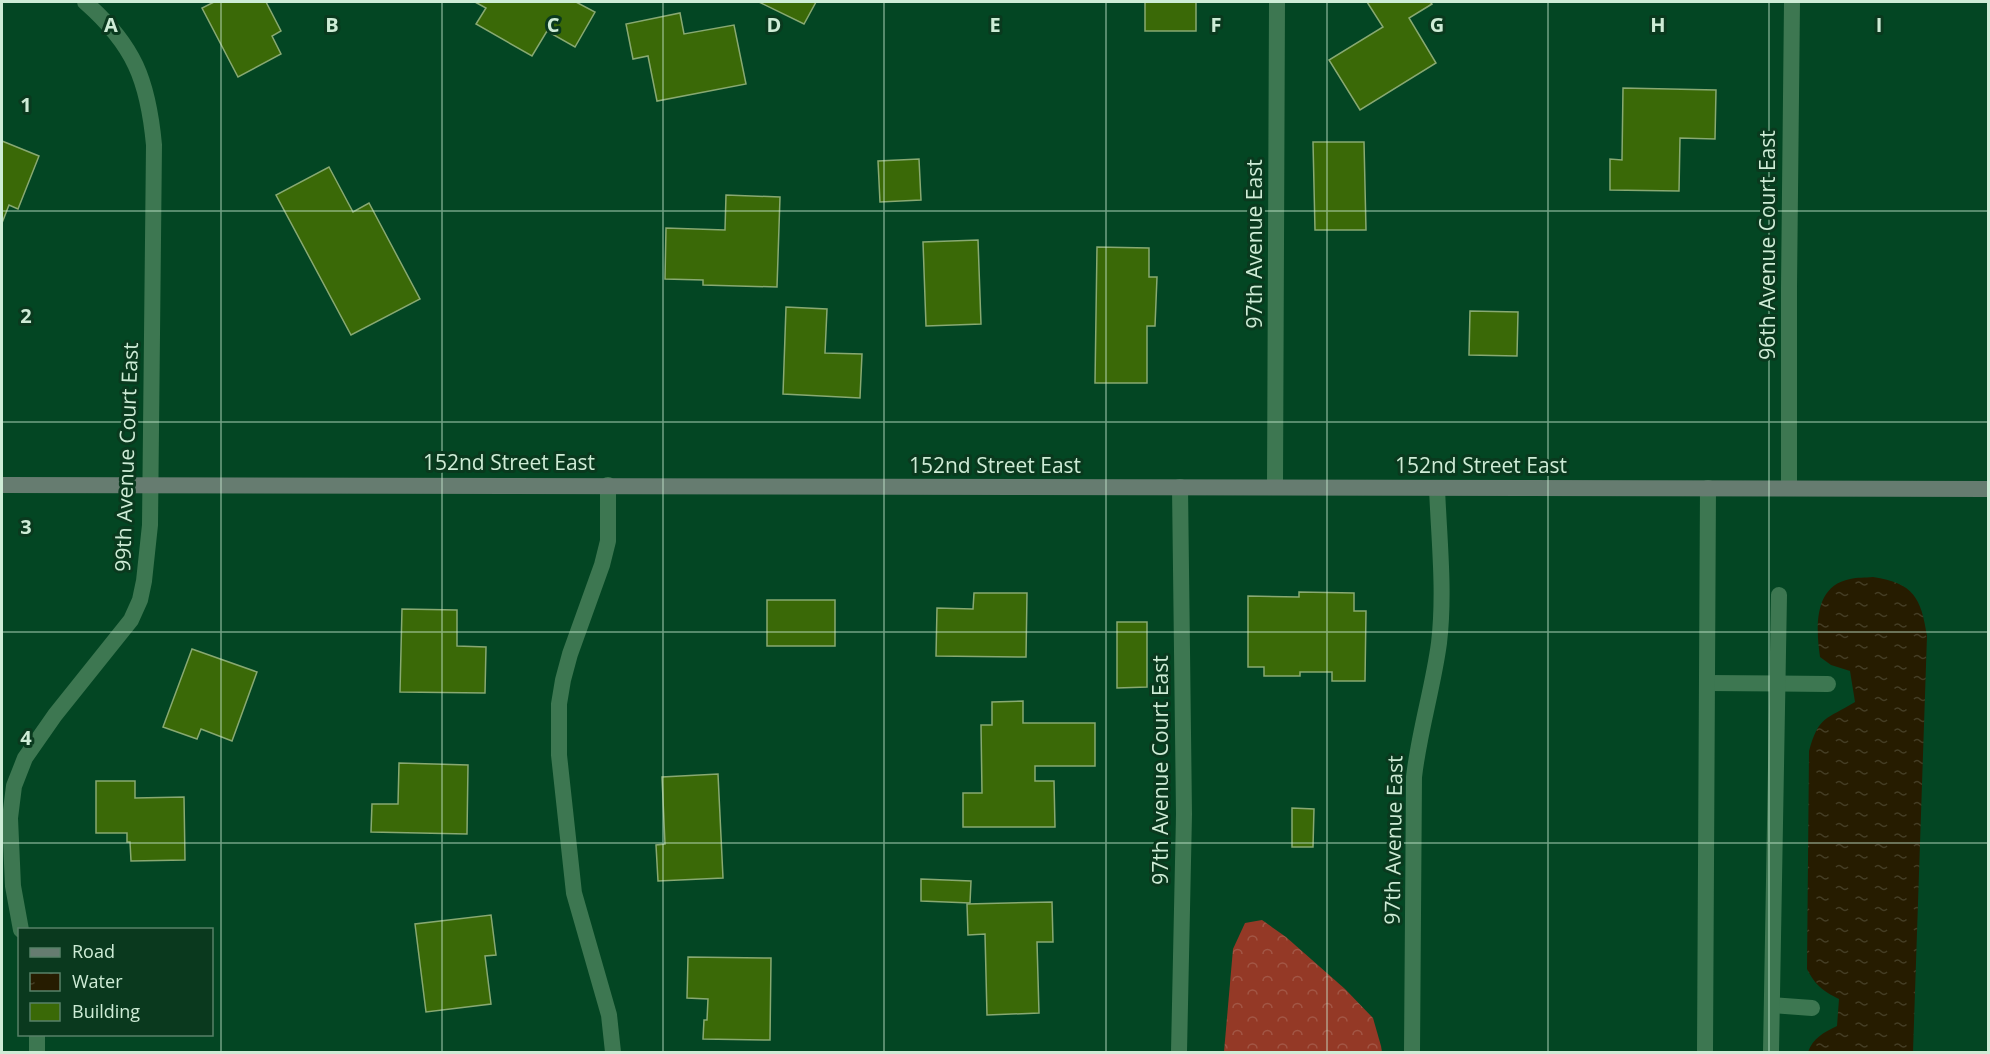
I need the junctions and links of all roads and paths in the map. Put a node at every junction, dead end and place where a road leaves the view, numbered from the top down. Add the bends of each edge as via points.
1 (85, 2) edge
2 (1277, 2) edge
3 (1792, 2) edge
4 (2, 484) edge
5 (152, 484) junction
6 (608, 485) junction
7 (1275, 486) junction
8 (1180, 487) junction
9 (1437, 488) junction
10 (1708, 488) junction
11 (1789, 488) junction
12 (1989, 489) edge
13 (1779, 596) dead end
14 (1707, 683) junction
15 (1778, 684) junction
16 (1828, 684) dead end
17 (21, 928) edge
18 (1772, 1005) junction
19 (1812, 1008) dead end
20 (37, 1036) edge
21 (37, 1053) edge
22 (613, 1053) edge
23 (1179, 1053) edge
24 (1412, 1053) edge
25 (1704, 1053) edge
26 (1772, 1053) edge

1 - 5 street, 99th Avenue Court East via 126,45 150,109 154,145
2 - 7 street, 97th Avenue East
3 - 11 street, 96th Avenue Court East
4 - 5 main road, 152nd Street East
5 - 6 main road, 152nd Street East
5 - 17 street, 99th Avenue Court East via 147,562 140,600 131,620 55,715 25,758 14,786 10,818 13,886
6 - 8 main road, 152nd Street East
6 - 22 street via 608,541 563,680 559,755 574,893 609,1015
7 - 8 main road, 152nd Street East
7 - 9 main road, 152nd Street East
8 - 23 street, 97th Avenue Court East via 1184,814
9 - 10 main road, 152nd Street East
9 - 24 street, 97th Avenue East via 1442,596 1439,641 1414,777
10 - 11 main road, 152nd Street East
10 - 14 street
11 - 12 main road, 152nd Street East
13 - 15 street
14 - 15 street
14 - 25 street
15 - 16 street
15 - 18 street
18 - 19 street
18 - 26 street
20 - 21 street

